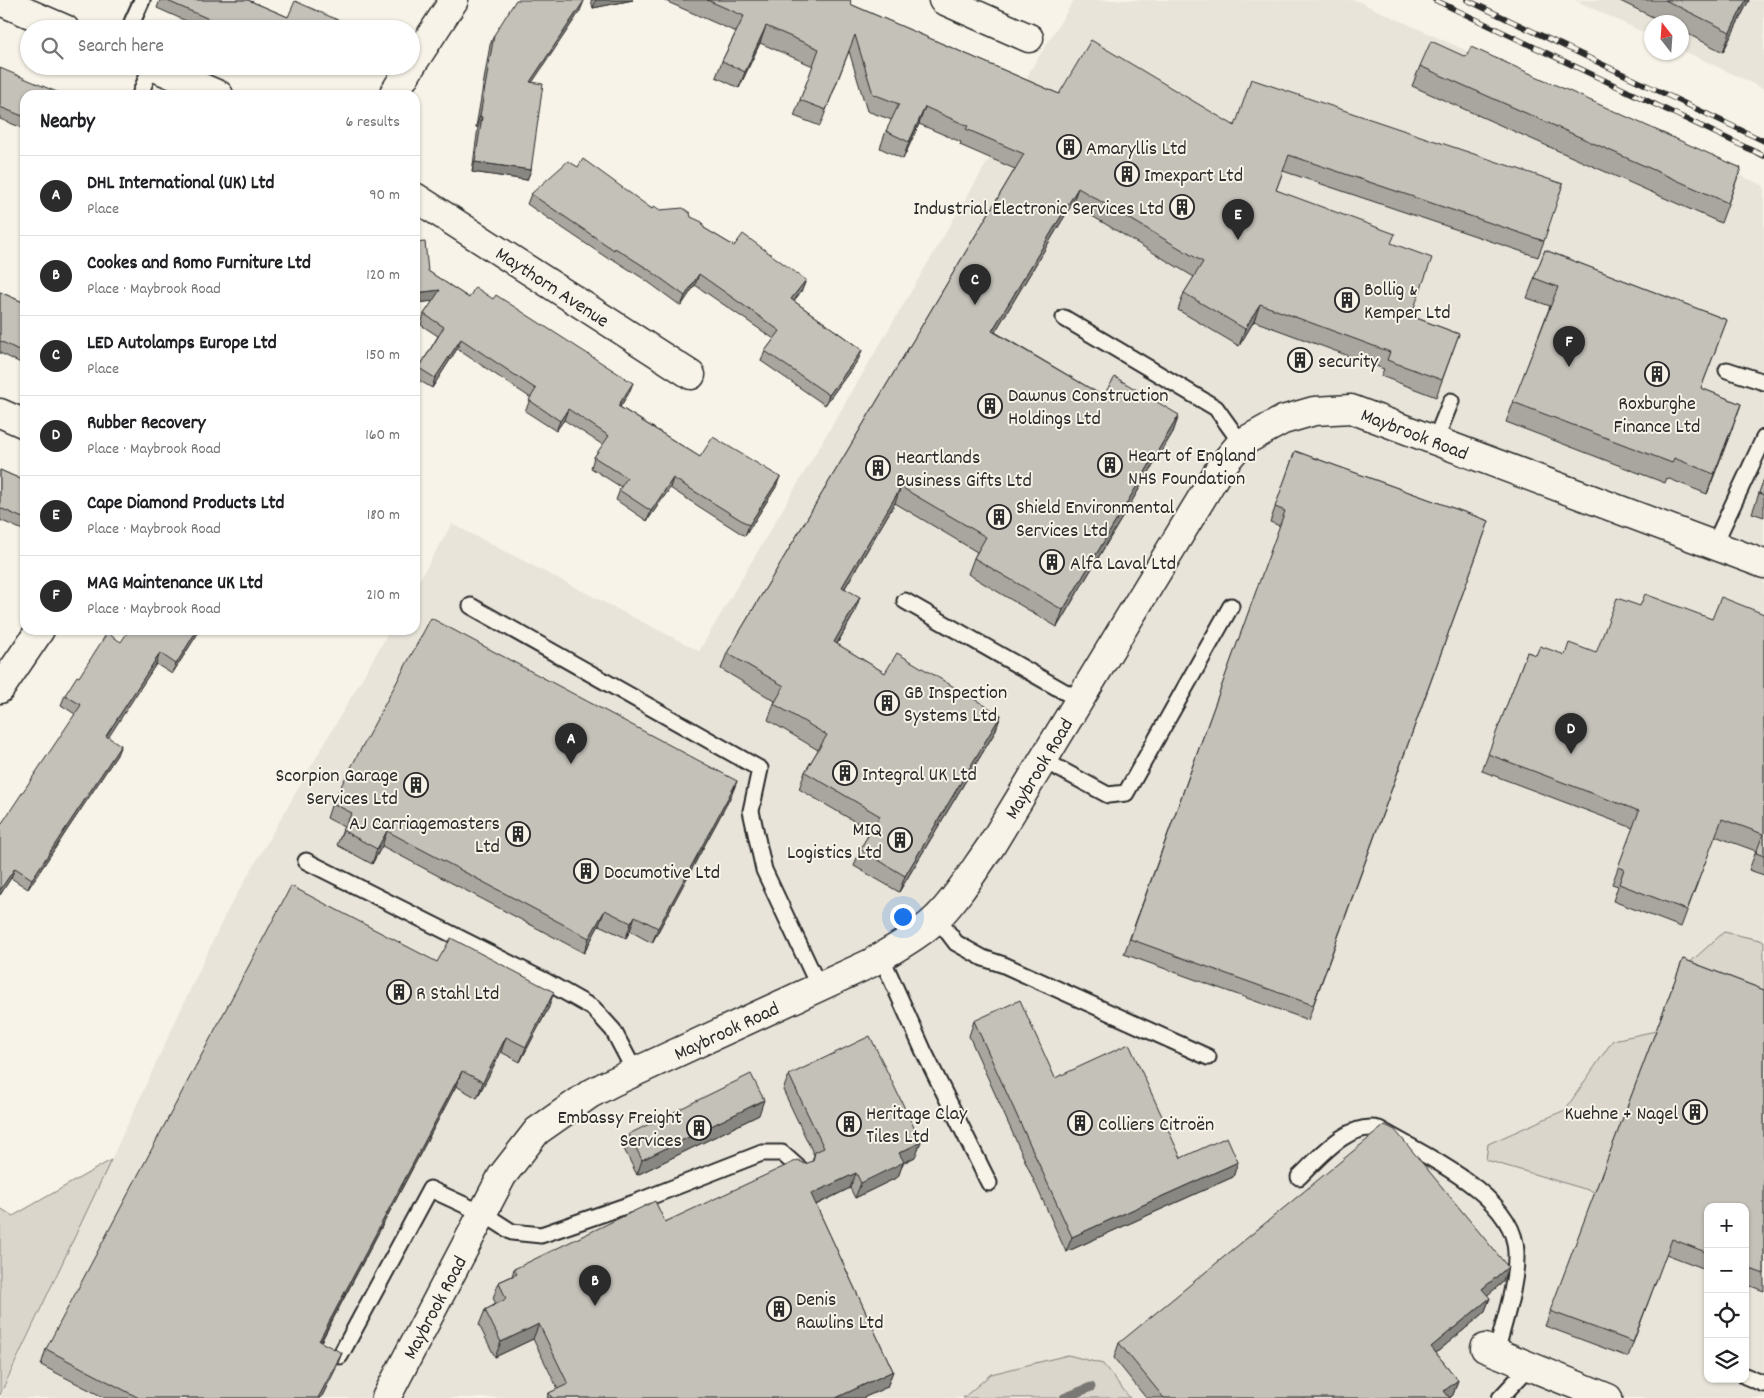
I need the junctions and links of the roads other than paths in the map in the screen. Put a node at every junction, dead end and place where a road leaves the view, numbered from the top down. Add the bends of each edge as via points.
1 (142, 0) edge
2 (454, 0) edge
3 (943, 0) edge
4 (0, 1) edge
5 (44, 20) edge
6 (133, 20) edge
7 (1029, 38) dead end
8 (420, 52) edge
9 (148, 75) edge
10 (173, 75) edge
11 (405, 75) edge
12 (142, 90) edge
13 (207, 90) edge
14 (395, 90) edge
15 (420, 200) edge
16 (1064, 318) dead end
17 (1728, 370) dead end
18 (691, 375) dead end
19 (1764, 382) edge
20 (1451, 401) dead end
21 (0, 413) edge
22 (20, 422) edge
23 (1764, 438) edge
24 (1435, 441) junction
25 (1241, 443) junction
26 (1714, 545) junction
27 (1764, 564) edge
28 (905, 601) dead end
29 (471, 606) dead end
30 (1231, 606) dead end
31 (37, 635) edge
32 (0, 689) edge
33 (1079, 700) junction
34 (1043, 760) junction
35 (306, 861) dead end
36 (937, 918) junction
37 (881, 956) junction
38 (819, 987) junction
39 (1208, 1057) dead end
40 (635, 1072) junction
41 (801, 1170) edge
42 (1299, 1177) dead end
43 (989, 1183) dead end
44 (484, 1214) junction
45 (1491, 1351) joint
46 (340, 1356) edge
47 (1749, 1378) edge
48 (1543, 1381) edge
49 (1764, 1384) edge
50 (386, 1398) edge
51 (1500, 1398) edge
52 (1608, 1398) edge

1 - 6 lane
2 - 8 street
3 - 7 street
4 - 5 street
9 - 12 lane
10 - 13 street
11 - 14 street
15 - 18 street, Maythorn Avenue
16 - 25 lane via 1216,408
17 - 19 lane
20 - 24 lane
21 - 22 street
23 - 26 lane
24 - 25 street, Maybrook Road via 1351,408 1314,411 1283,420
24 - 26 street, Maybrook Road
25 - 33 street, Maybrook Road via 1220,468
26 - 27 street, Maybrook Road
28 - 33 lane
29 - 38 lane via 760,769 751,811 764,870
30 - 34 lane via 1126,793 1108,795
31 - 32 street
33 - 34 street, Maybrook Road
34 - 36 street, Maybrook Road via 991,846
35 - 40 lane via 594,1008 614,1030
36 - 37 street, Maybrook Road
36 - 39 lane via 956,943 983,958
37 - 38 street, Maybrook Road
37 - 43 lane
38 - 40 street, Maybrook Road
40 - 44 street, Maybrook Road via 590,1094 538,1131 502,1176
41 - 44 lane via 782,1153 762,1153 634,1203 541,1234 512,1232
42 - 45 lane via 1336,1142 1369,1127 1379,1129 1480,1190 1501,1211 1516,1251 1514,1277
44 - 46 lane via 430,1188
44 - 50 street, Maybrook Road
45 - 48 street
47 - 49 lane
48 - 51 lane
48 - 52 street

